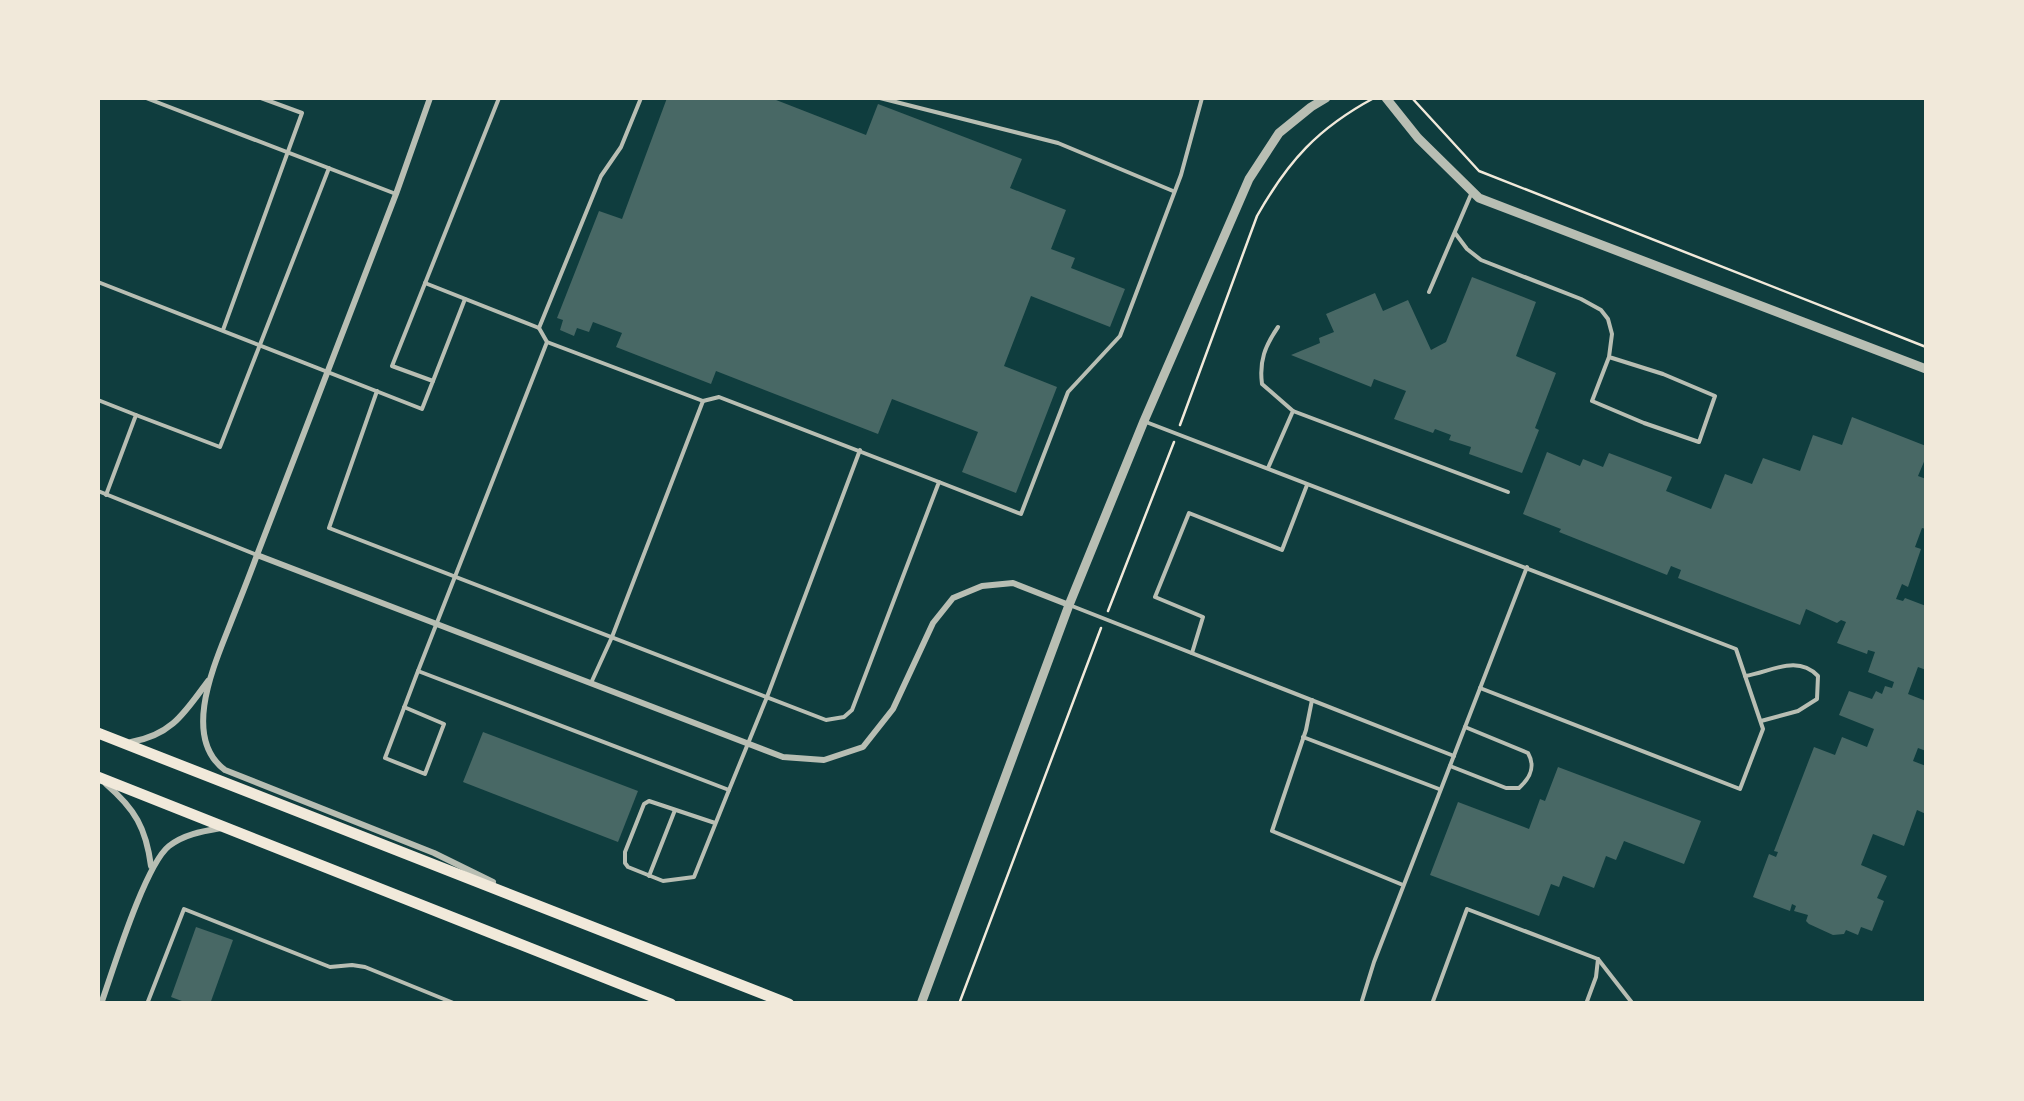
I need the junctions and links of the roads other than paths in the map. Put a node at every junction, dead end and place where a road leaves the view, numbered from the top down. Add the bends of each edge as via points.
1 (146, 98) edge
2 (261, 98) edge
3 (430, 98) edge
4 (500, 98) edge
5 (641, 98) edge
6 (880, 98) edge
7 (1202, 98) edge
8 (1326, 98) edge
9 (1386, 98) edge
10 (288, 152) junction
11 (329, 168) junction
12 (1173, 192) junction
13 (1472, 192) junction
14 (396, 194) junction
15 (1455, 233) junction
16 (98, 282) edge
17 (425, 283) junction
18 (1429, 292) dead end
19 (465, 299) junction
20 (539, 328) junction
21 (1278, 328) dead end
22 (223, 330) junction
23 (547, 342) junction
24 (259, 344) junction
25 (1609, 357) junction
26 (1926, 369) edge
27 (327, 370) junction
28 (433, 382) junction
29 (377, 391) junction
30 (98, 400) edge
31 (702, 402) junction
32 (1293, 411) junction
33 (136, 415) junction
34 (1144, 422) junction
35 (860, 450) junction
36 (1268, 468) junction
37 (939, 482) junction
38 (1307, 484) junction
39 (98, 491) edge
40 (1508, 492) dead end
41 (106, 495) junction
42 (257, 555) junction
43 (1527, 567) junction
44 (455, 577) junction
45 (1069, 605) junction
46 (437, 624) junction
47 (612, 637) junction
48 (1192, 653) junction
49 (418, 671) junction
50 (1746, 676) junction
51 (208, 680) junction
52 (591, 683) junction
53 (1480, 688) junction
54 (767, 697) junction
55 (1312, 700) junction
56 (404, 706) junction
57 (1761, 721) junction
58 (1465, 727) junction
59 (98, 733) edge
60 (1304, 737) junction
61 (125, 743) junction
62 (747, 744) junction
63 (1454, 756) junction
64 (1450, 766) junction
65 (98, 777) edge
66 (729, 790) junction
67 (1440, 790) junction
68 (676, 809) junction
69 (715, 823) junction
70 (226, 827) junction
71 (152, 868) junction
72 (650, 876) junction
73 (1404, 884) junction
74 (539, 905) junction
75 (1598, 958) junction
76 (101, 1004) edge
77 (147, 1004) edge
78 (456, 1004) edge
79 (671, 1004) edge
80 (788, 1004) edge
81 (921, 1004) edge
82 (1361, 1004) edge
83 (1432, 1004) edge
84 (1586, 1004) edge
85 (1633, 1004) edge

1 - 10 lane
2 - 10 lane via 302,113
3 - 14 street
4 - 17 lane
5 - 20 lane
6 - 12 lane via 1058,143
7 - 12 lane
8 - 34 street via 1280,133 1249,180
9 - 13 street
10 - 11 lane
10 - 22 lane
11 - 14 lane
11 - 24 lane
12 - 37 lane via 1120,336 1068,392 1022,514
13 - 15 lane
13 - 26 street
14 - 27 street
15 - 18 lane
15 - 25 lane via 1480,260 1601,310 1612,334
16 - 22 lane
17 - 19 lane
17 - 28 lane via 392,366
19 - 20 lane
19 - 28 lane
20 - 23 lane
21 - 32 lane via 1263,354 1262,384
22 - 24 lane
23 - 31 lane
23 - 44 lane
24 - 27 lane
24 - 33 lane via 220,447
25 - 25 lane via 1592,401 1699,442 1716,396
27 - 29 lane
27 - 42 street
28 - 29 lane via 422,409
29 - 44 lane via 328,528
30 - 33 lane
31 - 35 lane via 719,397
31 - 47 lane
32 - 36 lane
32 - 40 lane
33 - 41 lane
34 - 36 lane
34 - 45 street
35 - 37 lane
35 - 54 lane
36 - 38 lane
37 - 54 lane via 852,710 826,720
38 - 43 lane
38 - 48 lane via 1282,550 1189,512 1155,597 1204,617
39 - 41 lane
41 - 42 lane
42 - 46 street
42 - 51 street
43 - 50 lane via 1736,649
43 - 53 lane
44 - 46 lane
44 - 47 lane
45 - 48 lane
45 - 62 street via 1013,584 982,586 953,598 933,622 894,709 863,747 824,760 783,757
45 - 81 street
46 - 49 lane
46 - 52 street
47 - 52 lane
47 - 54 lane
48 - 55 lane
49 - 56 lane
49 - 66 lane
50 - 57 lane
50 - 57 lane via 1796,664 1818,676 1817,699
51 - 61 street via 172,725 150,739
51 - 74 street via 203,727 225,770 434,853
52 - 62 street
53 - 57 lane via 1740,789
53 - 58 lane
54 - 62 lane
55 - 60 lane
55 - 63 lane
56 - 56 lane via 385,758 425,774 444,724
58 - 63 lane
58 - 64 lane via 1528,753 1532,770 1520,788 1506,788
59 - 61 highway
60 - 67 lane
60 - 73 lane via 1272,830
61 - 74 highway
62 - 66 lane
63 - 64 lane
64 - 67 lane
65 - 70 highway
65 - 71 street via 136,816
66 - 69 lane
67 - 73 lane
68 - 69 lane
68 - 72 lane
68 - 72 lane via 644,804 631,836 625,863
69 - 72 lane via 694,877
70 - 71 street via 168,846
70 - 79 highway
71 - 76 street
73 - 82 lane
74 - 80 highway
75 - 83 lane via 1467,910
75 - 84 lane
75 - 85 lane
77 - 78 lane via 184,909 330,967 358,965

